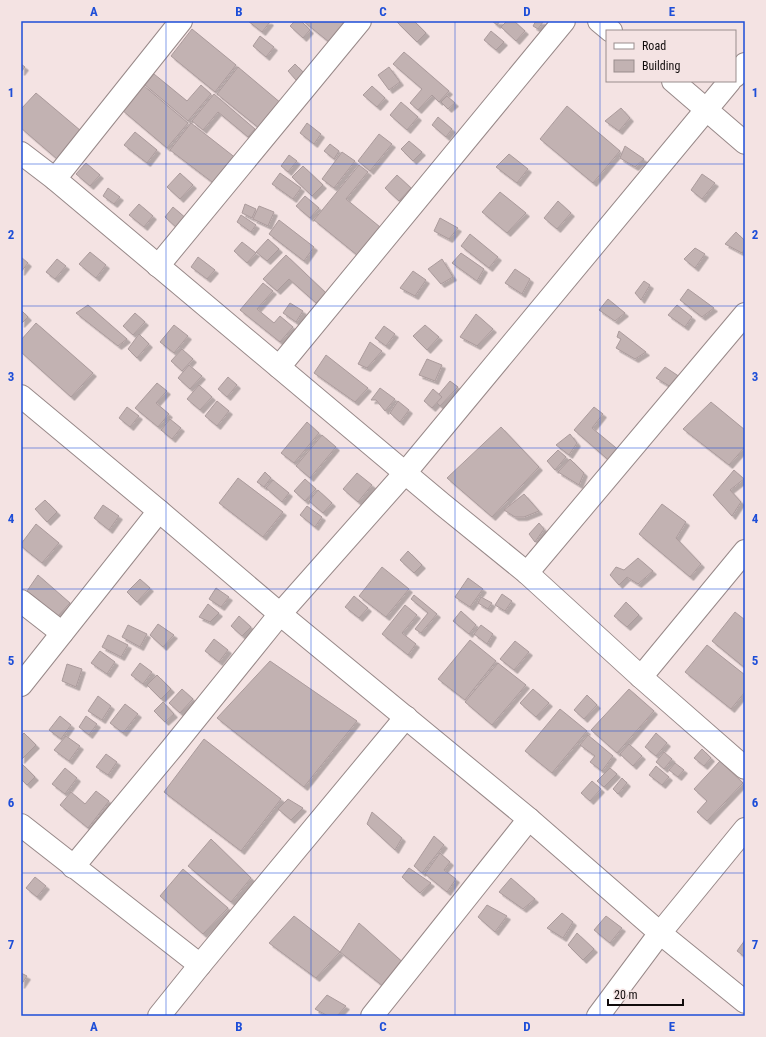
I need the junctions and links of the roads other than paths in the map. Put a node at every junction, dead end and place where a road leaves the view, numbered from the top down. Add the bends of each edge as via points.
1 (181, 21) edge
2 (360, 21) edge
3 (564, 21) edge
4 (599, 21) edge
5 (610, 30) edge
6 (745, 64) edge
7 (736, 75) edge
8 (674, 82) edge
9 (729, 82) edge
10 (706, 109) junction
11 (745, 143) edge
12 (21, 153) edge
13 (55, 179) junction
14 (158, 266) junction
15 (745, 314) edge
16 (279, 367) junction
17 (21, 396) edge
18 (405, 473) junction
19 (159, 511) junction
20 (745, 551) edge
21 (527, 573) junction
22 (21, 601) edge
23 (280, 614) junction
24 (62, 633) junction
25 (641, 677) junction
26 (21, 685) edge
27 (406, 717) junction
28 (745, 768) edge
29 (528, 819) junction
30 (21, 825) edge
31 (745, 829) edge
32 (73, 867) junction
33 (660, 933) junction
34 (200, 965) junction
35 (745, 1002) edge
36 (159, 1016) edge
37 (372, 1016) edge
38 (598, 1016) edge

1 - 13 street
2 - 14 street
3 - 16 street
4 - 5 street
6 - 7 street
8 - 10 street
9 - 10 street
10 - 11 street
10 - 18 street
12 - 13 street
13 - 14 street
14 - 16 street
15 - 21 street
16 - 18 street
17 - 19 street
18 - 21 street
18 - 23 street
19 - 23 street
19 - 24 street
20 - 25 street
21 - 25 street
22 - 24 street
23 - 27 street
23 - 32 street
24 - 26 street
25 - 28 street
27 - 29 street
27 - 34 street
29 - 33 street
29 - 37 street
30 - 32 street
31 - 33 street
32 - 34 street
33 - 35 street
33 - 38 street
34 - 36 street

